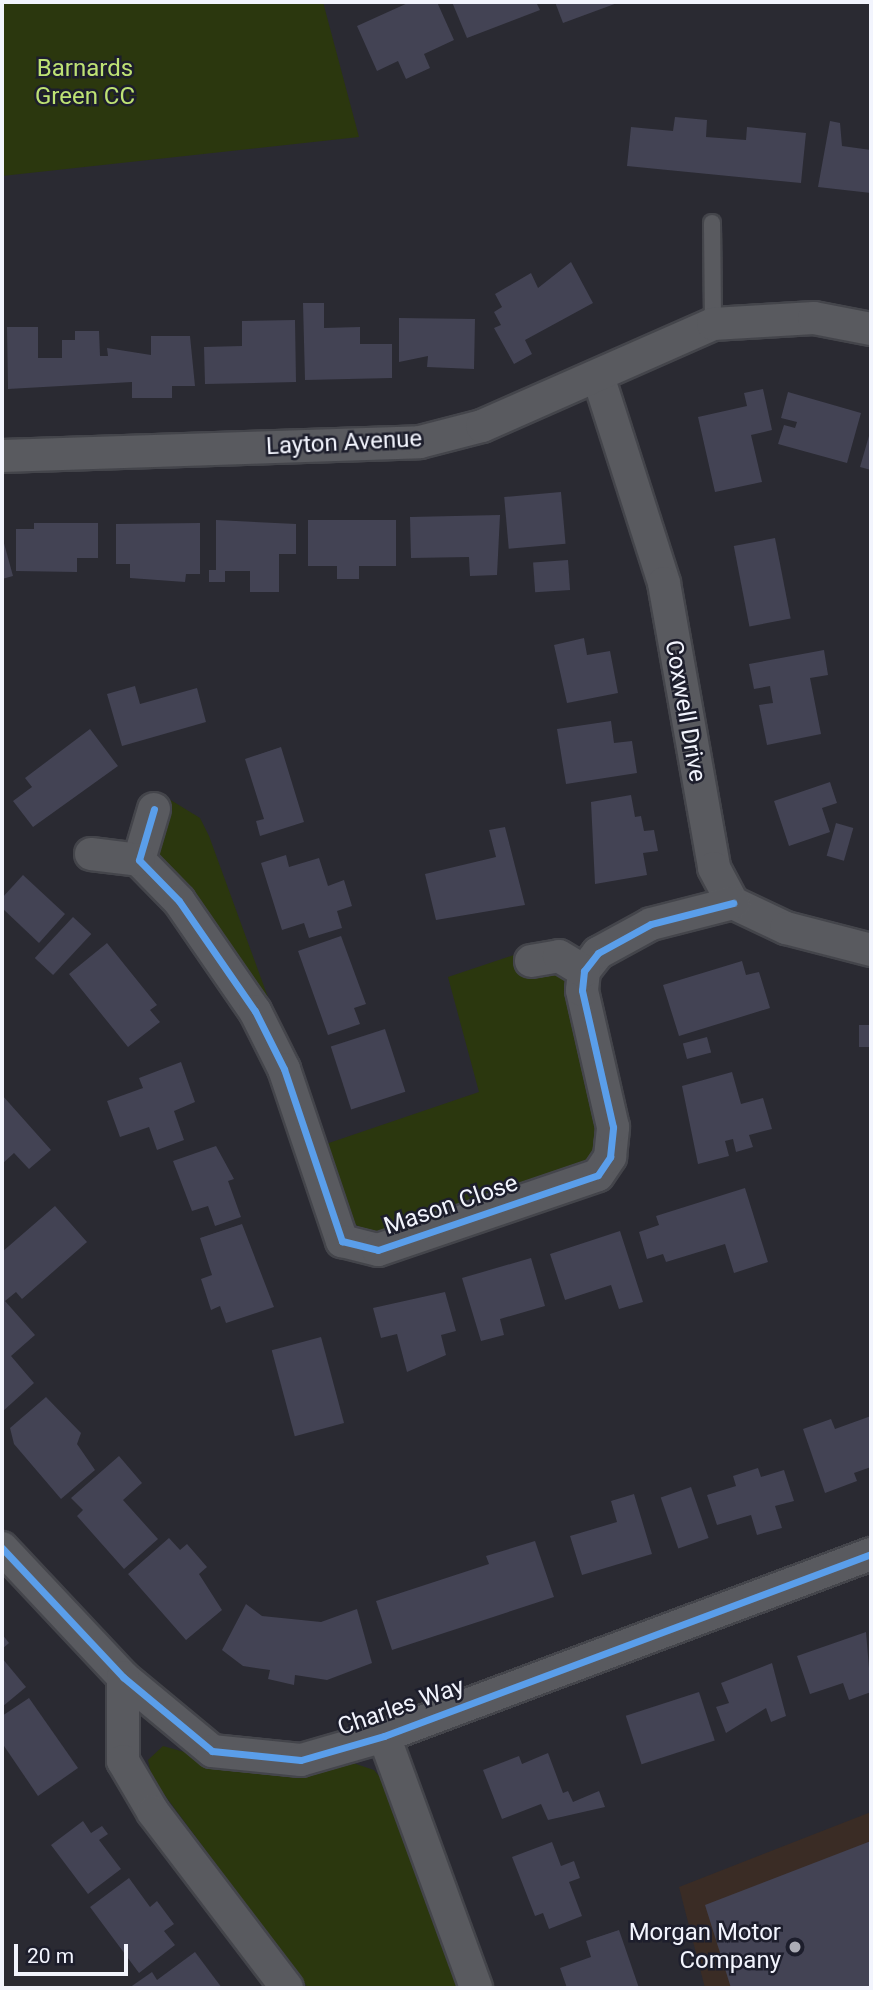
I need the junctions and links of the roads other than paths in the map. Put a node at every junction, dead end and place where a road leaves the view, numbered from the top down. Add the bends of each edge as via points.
1 (712, 223) dead end
2 (713, 324) junction
3 (871, 329) edge
4 (598, 376) junction
5 (2, 456) edge
6 (154, 809) dead end
7 (91, 854) dead end
8 (139, 860) junction
9 (733, 903) junction
10 (871, 950) edge
11 (531, 961) dead end
12 (584, 971) junction
13 (2, 1548) edge
14 (871, 1554) edge
15 (123, 1677) junction
16 (384, 1736) junction
17 (288, 1988) edge
18 (476, 1988) edge

1 - 2 lane
2 - 3 street, Layton Avenue via 814,318
2 - 4 street, Layton Avenue
4 - 5 street, Layton Avenue via 482,426 420,442
4 - 9 street, Coxwell Drive via 664,583 714,869
6 - 8 street
7 - 8 street
8 - 12 street, Mason Close via 179,901 255,1011 284,1069 342,1241 378,1250 598,1175 610,1157 613,1127 582,990
9 - 10 street via 786,928
9 - 12 street via 651,924 598,953
11 - 12 street via 559,956
13 - 15 street, Charles Way
14 - 16 street, Charles Way
15 - 16 street, Charles Way via 212,1751 302,1760
15 - 17 street via 123,1760 153,1812
16 - 18 street, Charles Way

